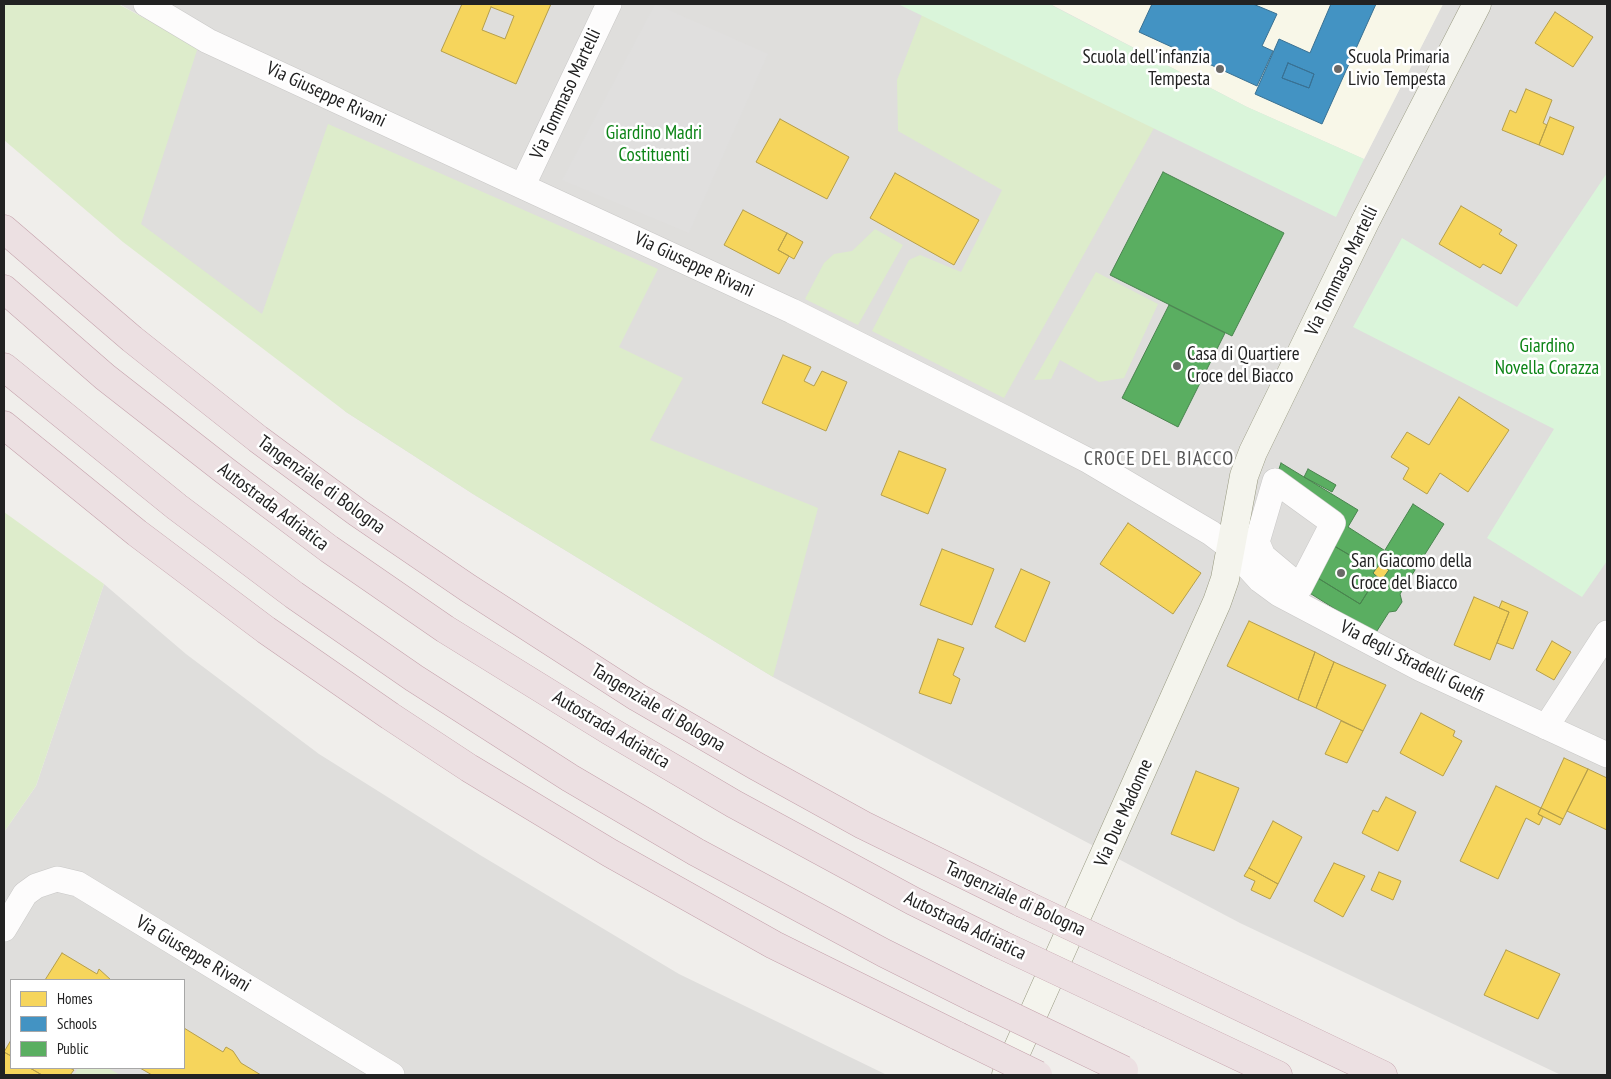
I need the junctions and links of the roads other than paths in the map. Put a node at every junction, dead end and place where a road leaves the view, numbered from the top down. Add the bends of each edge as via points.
1 (146, 4) edge
2 (609, 4) edge
3 (1477, 4) edge
4 (523, 185) junction
5 (4, 229) edge
6 (4, 289) edge
7 (4, 367) edge
8 (4, 425) edge
9 (1231, 548) junction
10 (1607, 633) edge
11 (1546, 727) junction
12 (1607, 755) edge
13 (4, 929) edge
14 (1130, 1072) edge
15 (392, 1075) edge
16 (1006, 1075) edge
17 (1038, 1075) edge
18 (1278, 1075) edge
19 (1383, 1075) edge

1 - 4 street, Via Giuseppe Rivani via 208,41
2 - 4 street, Via Tommaso Martelli
3 - 9 main road, Via Tommaso Martelli via 1364,222 1253,452 1244,476
4 - 9 street, Via Giuseppe Rivani via 792,311 1025,428 1165,505
5 - 19 highway, Tangenziale di Bologna, bridge via 132,339 358,513 637,697 863,825
6 - 18 highway, Autostrada Adriatica, bridge via 105,377 329,549 445,629 610,731 734,804 913,901
7 - 14 highway, bridge via 193,519 294,595 414,678 570,778 696,852 884,953
8 - 17 highway, bridge via 266,630 461,762 602,848 774,946
9 - 11 street, Via degli Stradelli Guelfi via 1260,580 1279,594 1420,669
9 - 16 main road, Via Due Madonne via 1217,602
10 - 11 street
11 - 12 street, Via degli Stradelli Guelfi
13 - 15 street, Via Giuseppe Rivani via 26,894 36,886 57,879 78,884

